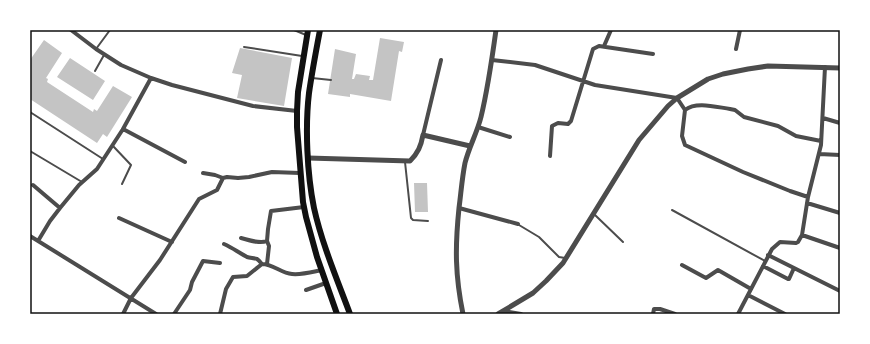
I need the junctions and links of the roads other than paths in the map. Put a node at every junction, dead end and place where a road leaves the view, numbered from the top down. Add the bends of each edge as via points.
1 (71, 30) edge
2 (110, 30) edge
3 (294, 30) edge
4 (320, 30) edge
5 (496, 30) edge
6 (611, 30) edge
7 (740, 30) edge
8 (307, 33) edge
9 (604, 46) junction
10 (244, 47) dead end
11 (96, 49) junction
12 (736, 49) dead end
13 (104, 54) junction
14 (653, 54) dead end
15 (303, 56) junction
16 (441, 60) dead end
17 (492, 60) junction
18 (825, 67) junction
19 (840, 68) edge
20 (95, 71) dead end
21 (151, 78) junction
22 (312, 78) junction
23 (331, 80) dead end
24 (583, 81) junction
25 (677, 98) junction
26 (685, 110) junction
27 (297, 111) junction
28 (30, 112) edge
29 (308, 112) junction
30 (823, 118) junction
31 (840, 123) edge
32 (478, 127) junction
33 (123, 129) junction
34 (423, 135) junction
35 (510, 137) dead end
36 (821, 141) junction
37 (112, 145) junction
38 (470, 146) junction
39 (30, 151) edge
40 (819, 154) junction
41 (840, 155) edge
42 (550, 156) dead end
43 (308, 158) junction
44 (104, 159) junction
45 (405, 161) junction
46 (185, 162) dead end
47 (203, 173) dead end
48 (300, 173) junction
49 (224, 178) junction
50 (83, 182) junction
51 (122, 184) dead end
52 (32, 185) dead end
53 (808, 197) junction
54 (807, 203) junction
55 (304, 207) junction
56 (60, 208) junction
57 (459, 208) junction
58 (672, 210) dead end
59 (840, 213) edge
60 (594, 214) junction
61 (119, 218) dead end
62 (428, 221) dead end
63 (518, 224) joint
64 (802, 235) junction
65 (30, 236) edge
66 (241, 238) dead end
67 (38, 241) junction
68 (268, 241) junction
69 (172, 242) junction
70 (623, 242) dead end
71 (224, 244) dead end
72 (840, 248) edge
73 (768, 255) junction
74 (566, 258) junction
75 (220, 263) dead end
76 (262, 264) junction
77 (267, 264) junction
78 (764, 264) junction
79 (682, 265) dead end
80 (794, 268) junction
81 (322, 270) junction
82 (326, 283) junction
83 (751, 289) junction
84 (306, 290) dead end
85 (840, 291) edge
86 (748, 295) junction
87 (131, 298) junction
88 (504, 311) junction
89 (654, 312) edge
90 (123, 314) edge
91 (156, 314) edge
92 (174, 314) edge
93 (220, 314) edge
94 (337, 314) edge
95 (350, 314) edge
96 (463, 314) edge
97 (498, 314) edge
98 (521, 314) edge
99 (675, 314) edge
100 (738, 314) edge
101 (785, 314) edge

1 - 11 street
2 - 11 lane
3 - 8 lane
4 - 22 main road
5 - 17 street
6 - 9 street
7 - 12 street
8 - 15 main road
9 - 14 street
9 - 24 street via 593,49
10 - 15 lane
11 - 13 street
13 - 20 lane
13 - 21 street
15 - 27 main road
16 - 34 street
17 - 24 street via 535,65
17 - 32 street
18 - 19 street
18 - 25 street via 768,66 723,74 701,82
18 - 30 street
21 - 27 street via 253,106
21 - 33 street
22 - 23 lane
22 - 29 main road
24 - 25 street
24 - 42 street via 570,123 552,126
25 - 26 street
25 - 60 street via 639,140
26 - 36 street via 695,105 735,110 744,117 778,126 796,136
26 - 53 street via 682,136 685,145 743,172
27 - 29 main road
27 - 48 main road
28 - 44 lane
29 - 43 main road
30 - 31 street
30 - 36 street
32 - 35 street
32 - 38 street
33 - 37 street
33 - 46 street
34 - 38 street
34 - 45 street via 421,147 410,161
36 - 40 street
37 - 44 street
37 - 51 lane via 131,165
38 - 57 street
39 - 50 lane
40 - 41 street
40 - 53 street
43 - 45 street
43 - 95 main road via 317,220
44 - 50 street
45 - 62 lane via 411,218
47 - 49 street
48 - 49 street via 272,172 248,178
48 - 55 main road
49 - 69 street via 217,190 199,199
50 - 56 street
52 - 56 street
53 - 54 street
54 - 59 street
54 - 64 street
55 - 68 street via 271,211
55 - 81 main road
56 - 67 street
57 - 63 street
57 - 96 street via 456,259
58 - 78 lane
60 - 70 lane
60 - 74 street
61 - 69 street
63 - 74 lane via 539,237 559,256
64 - 72 street
64 - 73 street via 796,243 780,242
65 - 67 street
66 - 68 street
67 - 87 street
68 - 77 street
69 - 87 street
71 - 76 street
73 - 78 street
73 - 80 street
74 - 88 street via 533,293
75 - 92 street via 203,261 190,290
76 - 77 street
76 - 93 street via 247,276 233,277 226,289
77 - 81 street via 292,274
78 - 80 street via 788,279
78 - 83 street
79 - 83 street via 706,278 718,270
80 - 85 street
81 - 82 main road
82 - 84 street
82 - 94 main road
83 - 86 street
86 - 100 street
86 - 101 street
87 - 90 street
87 - 91 street
88 - 97 street
88 - 98 street
89 - 99 street via 660,309

